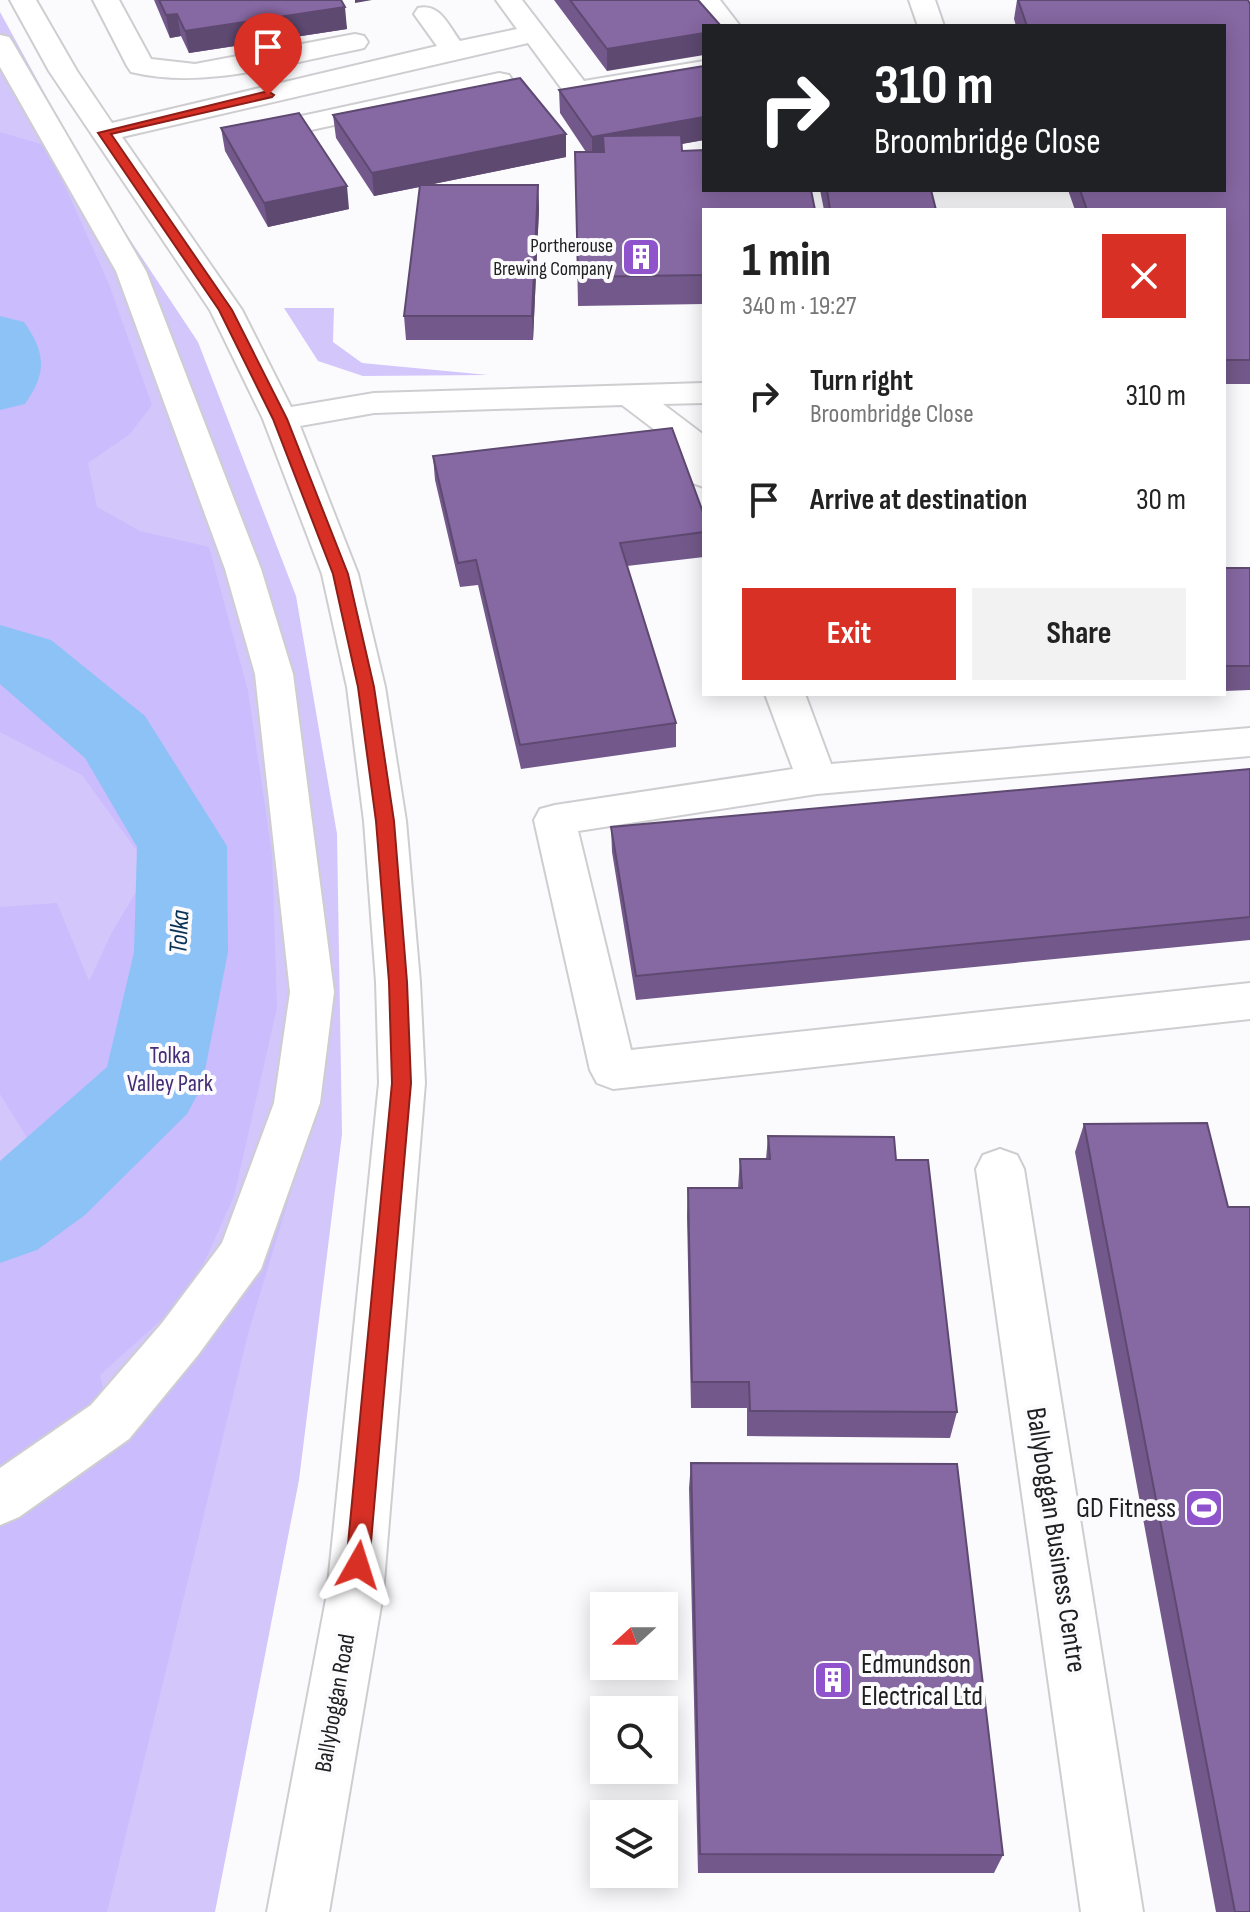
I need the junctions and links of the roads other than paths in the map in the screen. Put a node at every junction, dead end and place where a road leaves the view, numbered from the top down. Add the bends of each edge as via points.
1 (23, 0) edge
2 (106, 0) edge
3 (509, 0) edge
4 (706, 0) edge
5 (922, 0) edge
6 (427, 14) dead end
7 (725, 24) edge
8 (930, 24) edge
9 (532, 34) junction
10 (355, 42) dead end
11 (0, 43) edge
12 (453, 50) junction
13 (389, 65) junction
14 (702, 69) edge
15 (195, 72) junction
16 (499, 81) edge
17 (417, 106) junction
18 (228, 115) junction
19 (311, 122) dead end
20 (104, 133) junction
21 (702, 393) edge
22 (629, 395) junction
23 (280, 419) junction
24 (702, 471) edge
25 (786, 696) edge
26 (1250, 742) edge
27 (817, 780) junction
28 (1250, 1001) edge
29 (1000, 1169) dead end
30 (0, 1499) edge
31 (298, 1912) edge
32 (1112, 1912) edge

1 - 20 street, Ballyboggan Road
2 - 15 street via 141,66
3 - 9 street
4 - 7 street
5 - 8 street
6 - 12 street
9 - 12 street
9 - 14 street via 577,90
10 - 15 street
11 - 30 street via 131,271 243,569 274,674 312,992 297,1103 243,1254 110,1422
12 - 13 street
13 - 17 street
13 - 18 street
15 - 18 street
16 - 17 street
17 - 19 street
18 - 20 street
20 - 23 street, Ballyboggan Road via 226,310
21 - 22 street
22 - 23 street via 374,403
22 - 24 street via 691,441
23 - 31 street, Ballyboggan Road via 340,574 366,687 385,821 402,1083 355,1594
25 - 27 street
26 - 27 street
27 - 28 street via 555,820 613,1070
29 - 32 street, Ballyboggan Business Centre

